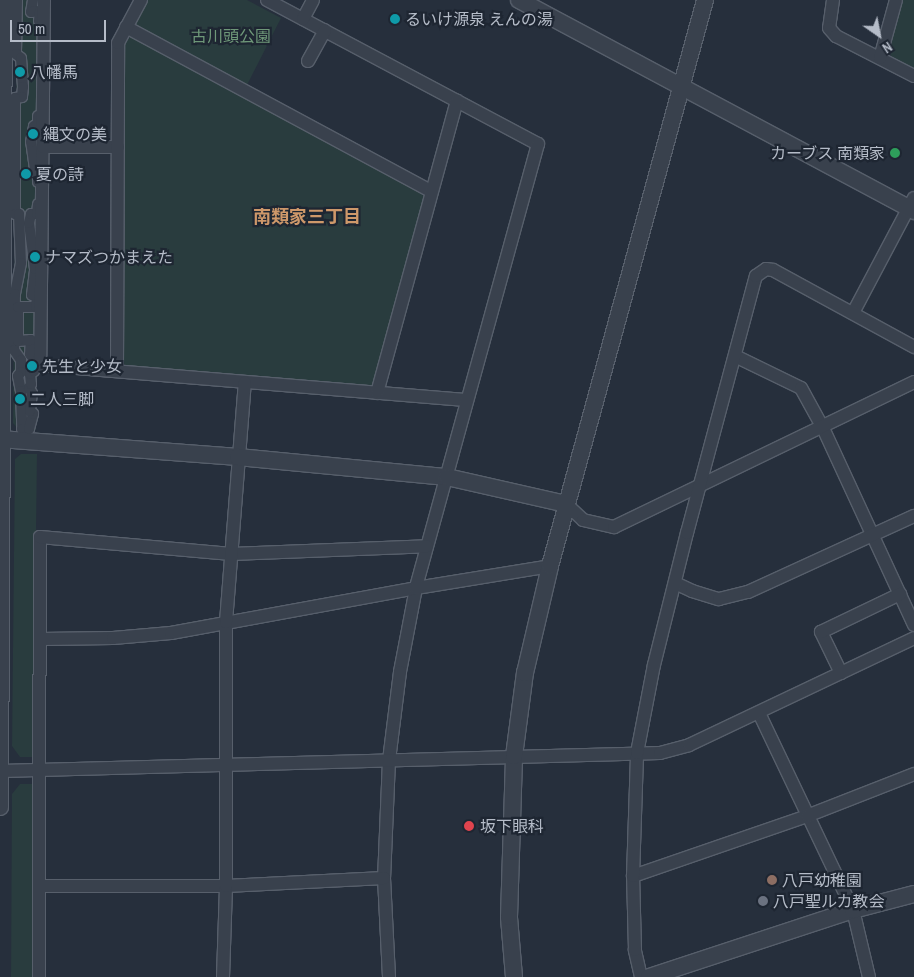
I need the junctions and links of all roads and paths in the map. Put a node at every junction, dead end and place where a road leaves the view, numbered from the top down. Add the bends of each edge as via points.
1 (33, 0) edge
2 (44, 0) edge
3 (141, 0) edge
4 (267, 0) edge
5 (312, 0) edge
6 (519, 0) edge
7 (705, 0) edge
8 (833, 0) edge
9 (896, 0) edge
10 (6, 1) edge
11 (303, 18) junction
12 (126, 27) junction
13 (325, 30) junction
14 (880, 58) junction
15 (308, 60) dead end
16 (914, 76) edge
17 (681, 88) junction
18 (457, 102) junction
19 (42, 147) junction
20 (118, 148) junction
21 (2, 175) edge
22 (431, 191) junction
23 (912, 206) edge
24 (853, 313) junction
25 (914, 347) edge
26 (735, 356) junction
27 (117, 370) junction
28 (914, 382) edge
29 (245, 383) junction
30 (376, 393) junction
31 (466, 400) junction
32 (823, 428) junction
33 (1, 439) edge
34 (238, 457) junction
35 (447, 477) junction
36 (699, 486) junction
37 (566, 504) junction
38 (914, 516) edge
39 (873, 535) junction
40 (1, 536) edge
41 (427, 546) junction
42 (231, 554) junction
43 (550, 566) junction
44 (675, 583) junction
45 (416, 588) junction
46 (1, 594) edge
47 (900, 594) junction
48 (226, 622) junction
49 (914, 625) edge
50 (914, 638) edge
51 (41, 639) junction
52 (841, 673) junction
53 (759, 712) junction
54 (637, 753) junction
55 (514, 756) junction
56 (389, 760) junction
57 (227, 764) junction
58 (1, 771) edge
59 (40, 771) junction
60 (914, 774) edge
61 (0, 808) edge
62 (807, 816) junction
63 (633, 876) junction
64 (384, 878) junction
65 (40, 886) junction
66 (226, 886) junction
67 (914, 894) edge
68 (852, 910) junction
69 (39, 977) edge
70 (223, 977) edge
71 (389, 977) edge
72 (514, 977) edge
73 (641, 977) edge
74 (649, 977) edge
75 (869, 977) edge

1 - 10 street via 31,12 40,11 38,127 34,126 31,142 38,171 38,214 32,214 29,223 35,269 32,295 37,295 36,307 18,307 18,341 31,340 30,354 34,359 29,388 32,393 29,430 22,429 18,376 21,360 14,350 15,294 21,263 19,214 15,214 16,98 22,97 23,86 21,58 16,54
2 - 19 street
3 - 12 street
4 - 11 street
5 - 11 street
6 - 17 street
7 - 17 street
8 - 14 street via 829,28 836,36
9 - 14 street
10 - 21 street
11 - 13 street
12 - 20 street via 118,43
12 - 22 street
13 - 15 street
13 - 18 street
14 - 16 street
17 - 23 street
17 - 37 street
18 - 22 street
18 - 31 street via 538,144
19 - 20 street
19 - 27 street via 40,365
20 - 27 street
21 - 33 street
22 - 30 street
23 - 24 street
24 - 25 street
24 - 26 street via 766,269 756,276
26 - 32 street via 801,388
26 - 36 street
27 - 29 street
28 - 32 street
29 - 30 street
29 - 34 street
30 - 31 street
31 - 35 street
32 - 36 street
32 - 39 street
33 - 34 street
33 - 40 street
34 - 35 street
34 - 42 street
35 - 37 street
35 - 41 street
36 - 37 street via 614,527 583,520
36 - 44 street
37 - 43 street
38 - 39 street
39 - 44 street via 748,592 719,599 692,592
39 - 47 street
40 - 46 street
41 - 42 street
41 - 45 street
42 - 48 street
42 - 51 street via 40,536
43 - 45 street
43 - 55 street via 525,673
44 - 54 street via 654,665
45 - 48 street
45 - 56 street via 400,672
46 - 58 street
47 - 49 street
47 - 52 street via 821,632
48 - 51 street via 171,633
48 - 57 street
50 - 52 street
51 - 59 street
52 - 53 street
53 - 54 street via 689,745 660,752
53 - 62 street
54 - 55 street
54 - 63 street
55 - 56 street
55 - 72 street via 509,917
56 - 57 street
56 - 64 street
57 - 59 street
57 - 66 street
58 - 59 street
58 - 61 street
59 - 65 street
60 - 62 street
62 - 63 street
62 - 68 street
63 - 73 street via 635,950
64 - 66 street
64 - 71 street
65 - 66 street
65 - 69 street
66 - 70 street
67 - 68 street
68 - 74 street
68 - 75 street

